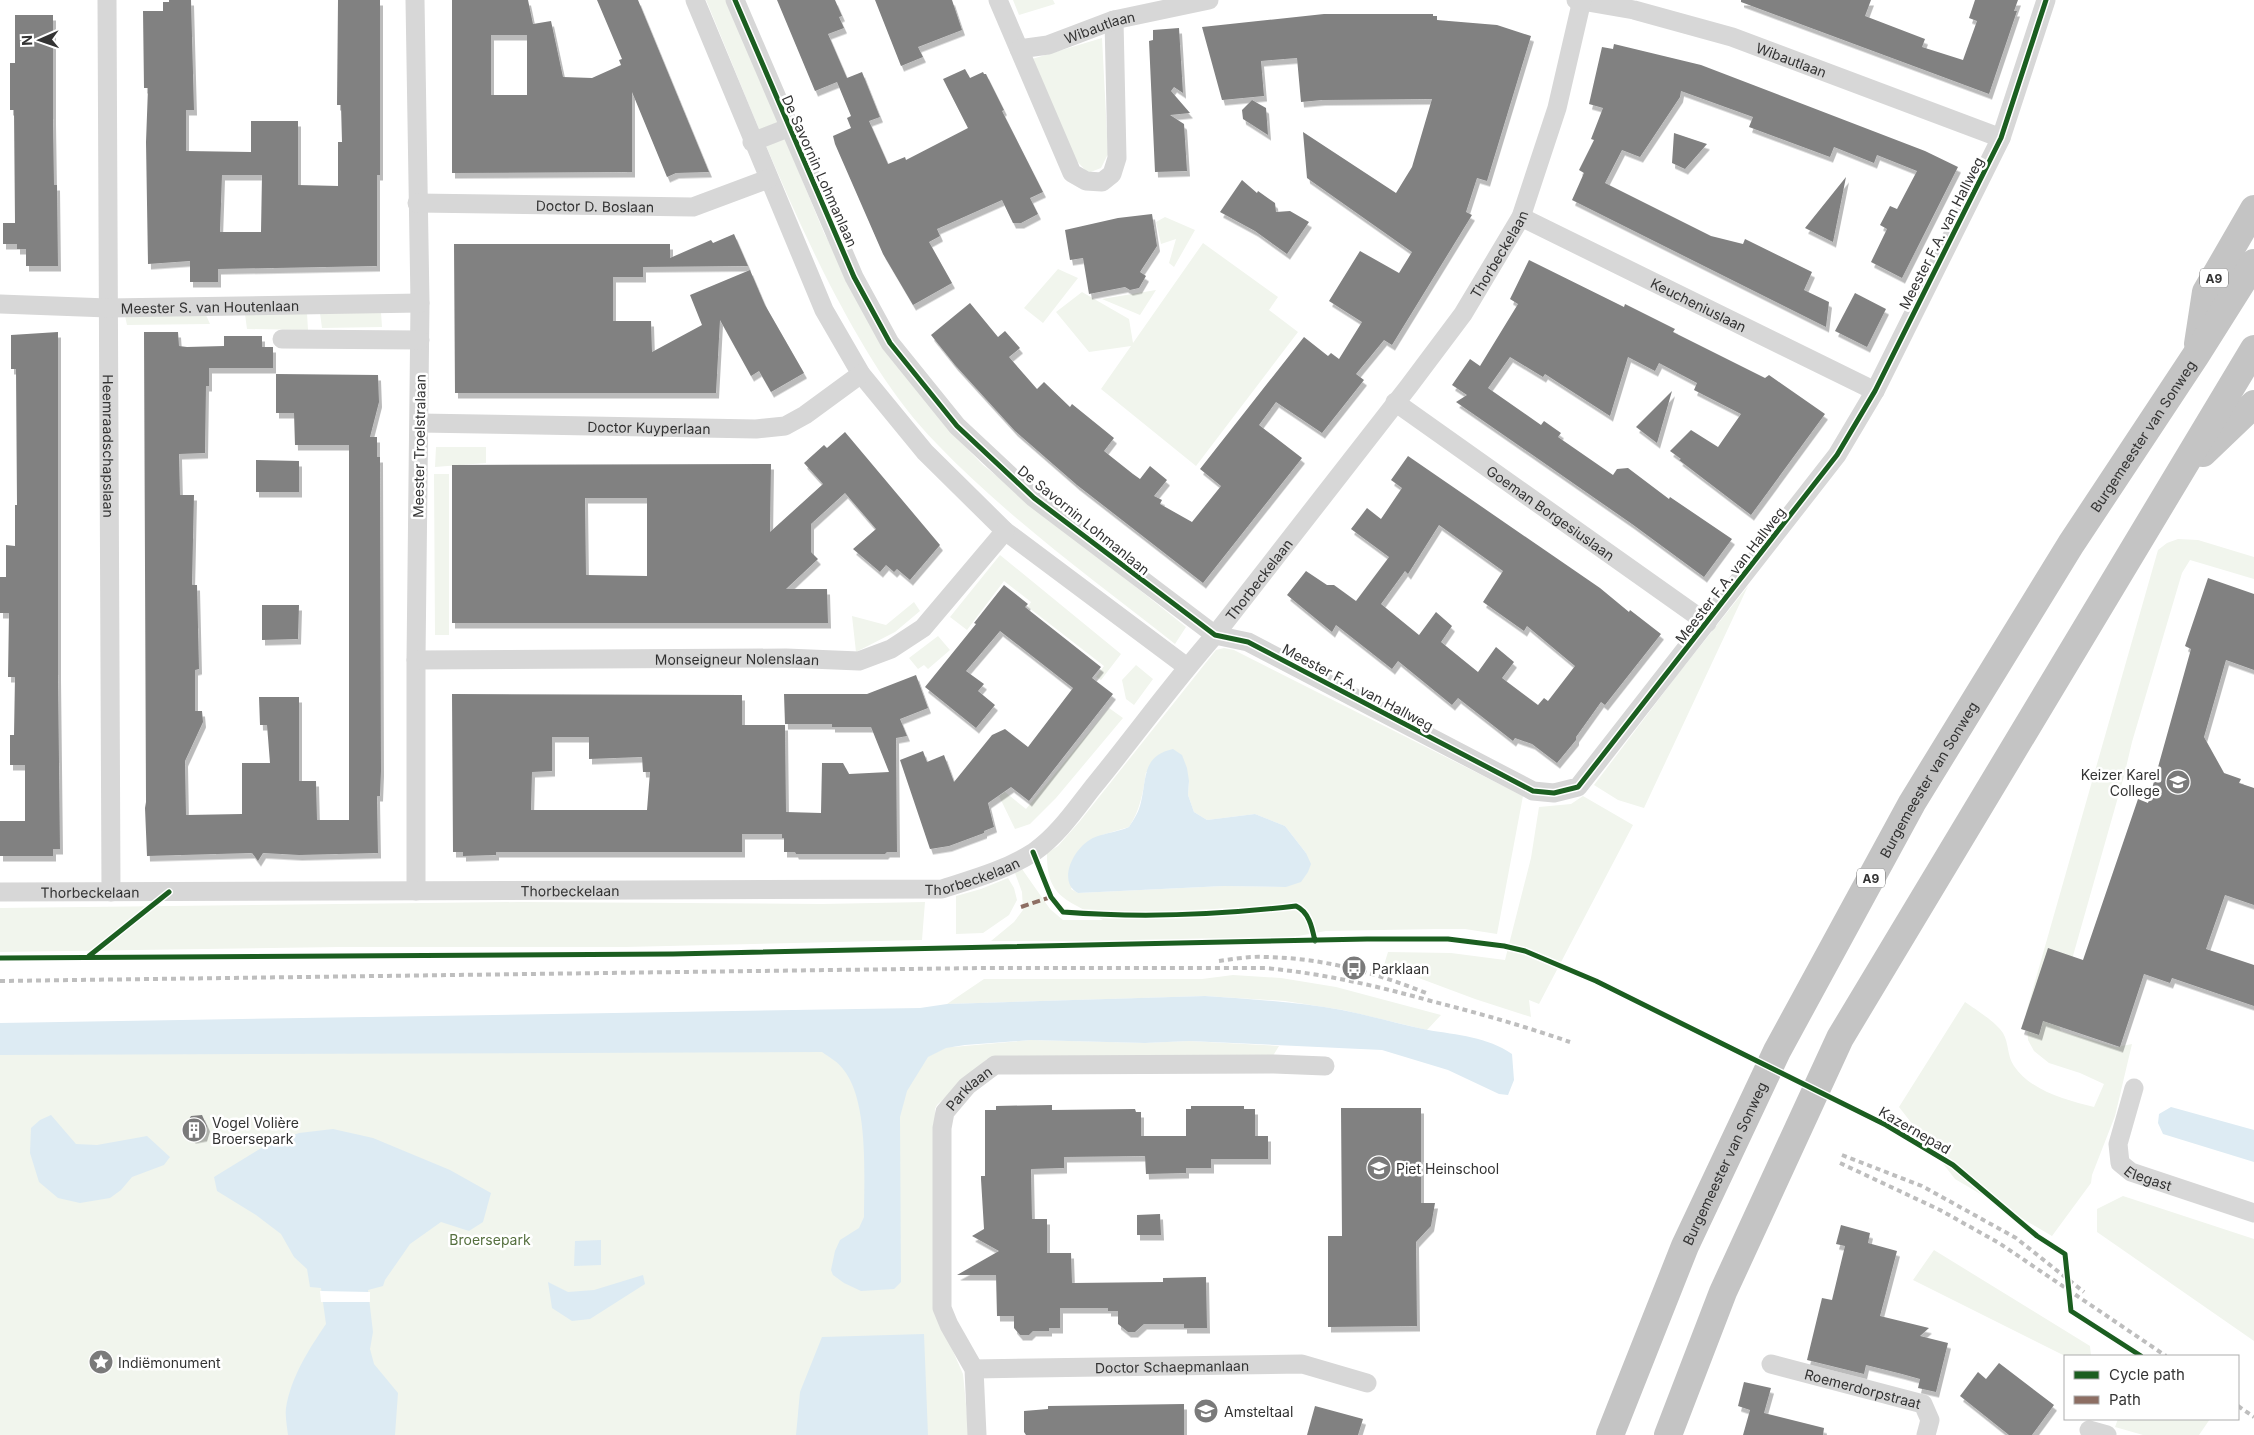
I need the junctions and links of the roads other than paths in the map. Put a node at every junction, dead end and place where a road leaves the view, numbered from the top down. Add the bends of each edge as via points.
1 (107, 0) edge
2 (415, 0) edge
3 (695, 0) edge
4 (735, 0) edge
5 (998, 0) edge
6 (1210, 0) edge
7 (1576, 0) edge
8 (1582, 0) edge
9 (2046, 0) edge
10 (1114, 20) junction
11 (1019, 49) junction
12 (788, 128) junction
13 (2001, 138) junction
14 (752, 142) junction
15 (768, 179) junction
16 (418, 203) junction
17 (2254, 209) edge
18 (1521, 217) junction
19 (2254, 263) edge
20 (420, 303) junction
21 (0, 304) edge
22 (108, 308) junction
23 (282, 339) dead end
24 (420, 340) junction
25 (2254, 349) edge
26 (2196, 355) junction
27 (861, 374) junction
28 (1875, 391) junction
29 (1395, 402) junction
30 (2254, 404) edge
31 (420, 423) junction
32 (2177, 478) junction
33 (1005, 531) junction
34 (1707, 623) junction
35 (1215, 635) junction
36 (416, 660) junction
37 (1187, 668) junction
38 (416, 891) junction
39 (0, 892) edge
40 (111, 892) junction
41 (1325, 1066) dead end
42 (2134, 1088) dead end
43 (2254, 1213) edge
44 (1771, 1364) dead end
45 (974, 1369) junction
46 (1367, 1383) dead end
47 (2089, 1430) dead end
48 (977, 1435) edge
49 (1610, 1435) edge
50 (1668, 1435) edge
51 (1926, 1435) edge
52 (2107, 1435) edge

1 - 22 street, Heemraadschapslaan
2 - 16 street, Meester Troelstralaan
3 - 14 street
4 - 12 street, De Savornin Lohmanlaan
5 - 11 street
6 - 10 street, Wibautlaan
7 - 8 street, Wibautlaan
8 - 13 street, Wibautlaan via 1634,10 1732,37
8 - 18 street, Thorbeckelaan via 1557,108
9 - 13 street, Meester F.A. van Hallweg
10 - 11 street, Wibautlaan via 1048,45
10 - 11 street via 1117,158 1112,174 1102,182 1086,181 1072,173
12 - 14 street
12 - 35 street, De Savornin Lohmanlaan via 854,277 890,342 958,426 1034,498
13 - 28 street, Meester F.A. van Hallweg
14 - 15 street
15 - 16 street, Doctor D. Boslaan via 693,206
15 - 27 street via 824,310
16 - 20 street, Meester Troelstralaan
17 - 26 highway, A9 via 2206,292
18 - 28 street, Keucheniuslaan
18 - 29 street, Thorbeckelaan via 1467,308
19 - 26 highway, Burgemeester van Sonweg / A9
20 - 22 street, Meester S. van Houtenlaan
20 - 24 street, Meester Troelstralaan
21 - 22 street, Meester S. van Houtenlaan
22 - 40 street, Heemraadschapslaan
23 - 24 street
24 - 31 street, Meester Troelstralaan
25 - 32 highway
26 - 49 highway, Burgemeester van Sonweg / A9 via 2072,544 1902,820 1777,1051 1685,1246
27 - 31 street, Doctor Kuyperlaan via 785,426 756,430
27 - 33 street via 925,452
28 - 34 street, Meester F.A. van Hallweg via 1837,455
29 - 34 street, Goeman Borgesiuslaan
29 - 35 street, Thorbeckelaan
30 - 32 highway
31 - 36 street, Meester Troelstralaan
32 - 50 highway via 1840,1038 1723,1292
33 - 36 street, Monseigneur Nolenslaan via 923,628 891,649 859,661 786,658
33 - 37 street
34 - 35 street, Meester F.A. van Hallweg via 1578,787 1554,793 1533,791 1248,642
35 - 37 street, Thorbeckelaan
36 - 38 street, Meester Troelstralaan
37 - 38 street, Thorbeckelaan via 1059,830 1033,852 993,872 942,889
38 - 40 street, Thorbeckelaan
39 - 40 street, Thorbeckelaan
41 - 45 street, Parklaan via 995,1065 967,1086 945,1112 942,1128 942,1308 948,1325
42 - 43 street, Elegast via 2118,1144 2120,1163 2131,1172
44 - 51 street, Roemerdorpstraat via 1923,1404 1930,1420
45 - 46 street, Doctor Schaepmanlaan via 1302,1364
45 - 48 street, Parklaan
47 - 52 street

